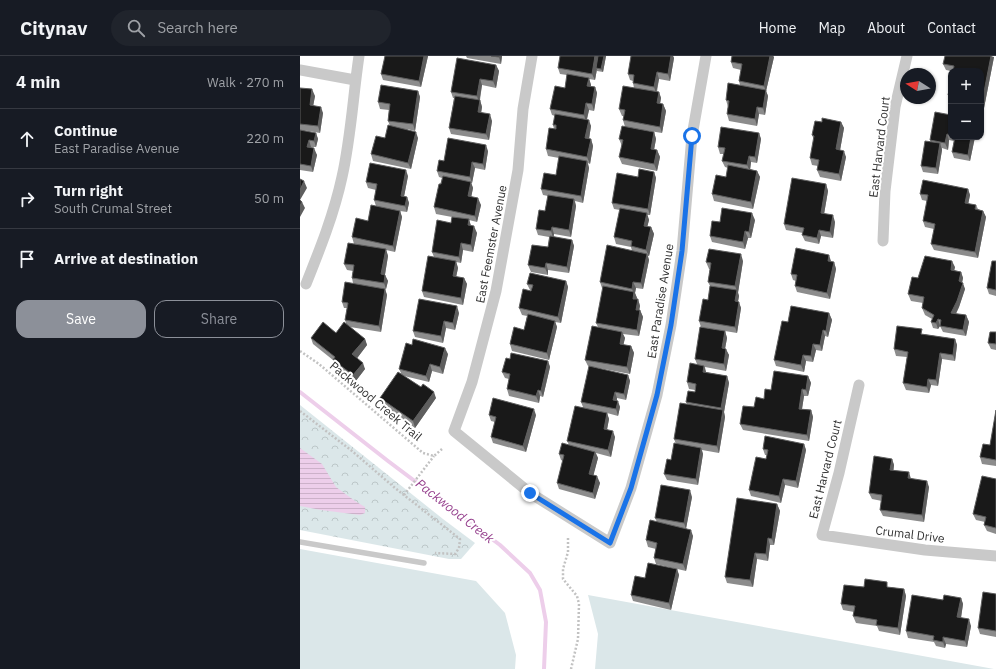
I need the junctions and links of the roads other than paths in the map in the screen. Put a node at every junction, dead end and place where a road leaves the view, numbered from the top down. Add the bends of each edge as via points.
1 (359, 56) edge
2 (532, 56) edge
3 (706, 56) edge
4 (907, 56) edge
5 (300, 70) edge
6 (355, 80) junction
7 (883, 241) dead end
8 (306, 284) dead end
9 (859, 385) dead end
10 (822, 535) joint
11 (300, 542) edge
12 (610, 543) joint
13 (996, 556) edge
14 (424, 563) dead end

1 - 6 street
2 - 12 street, East Feemster Avenue via 523,109 518,170 496,291 472,382 454,431 530,493
3 - 12 street, East Paradise Avenue via 692,136 682,251 670,333 657,395 631,488
4 - 7 street, East Harvard Court via 895,107 885,191
5 - 6 street
6 - 8 street via 342,177 326,235
9 - 10 street, East Harvard Court
10 - 13 street, Crumal Drive via 926,550
11 - 14 lane

